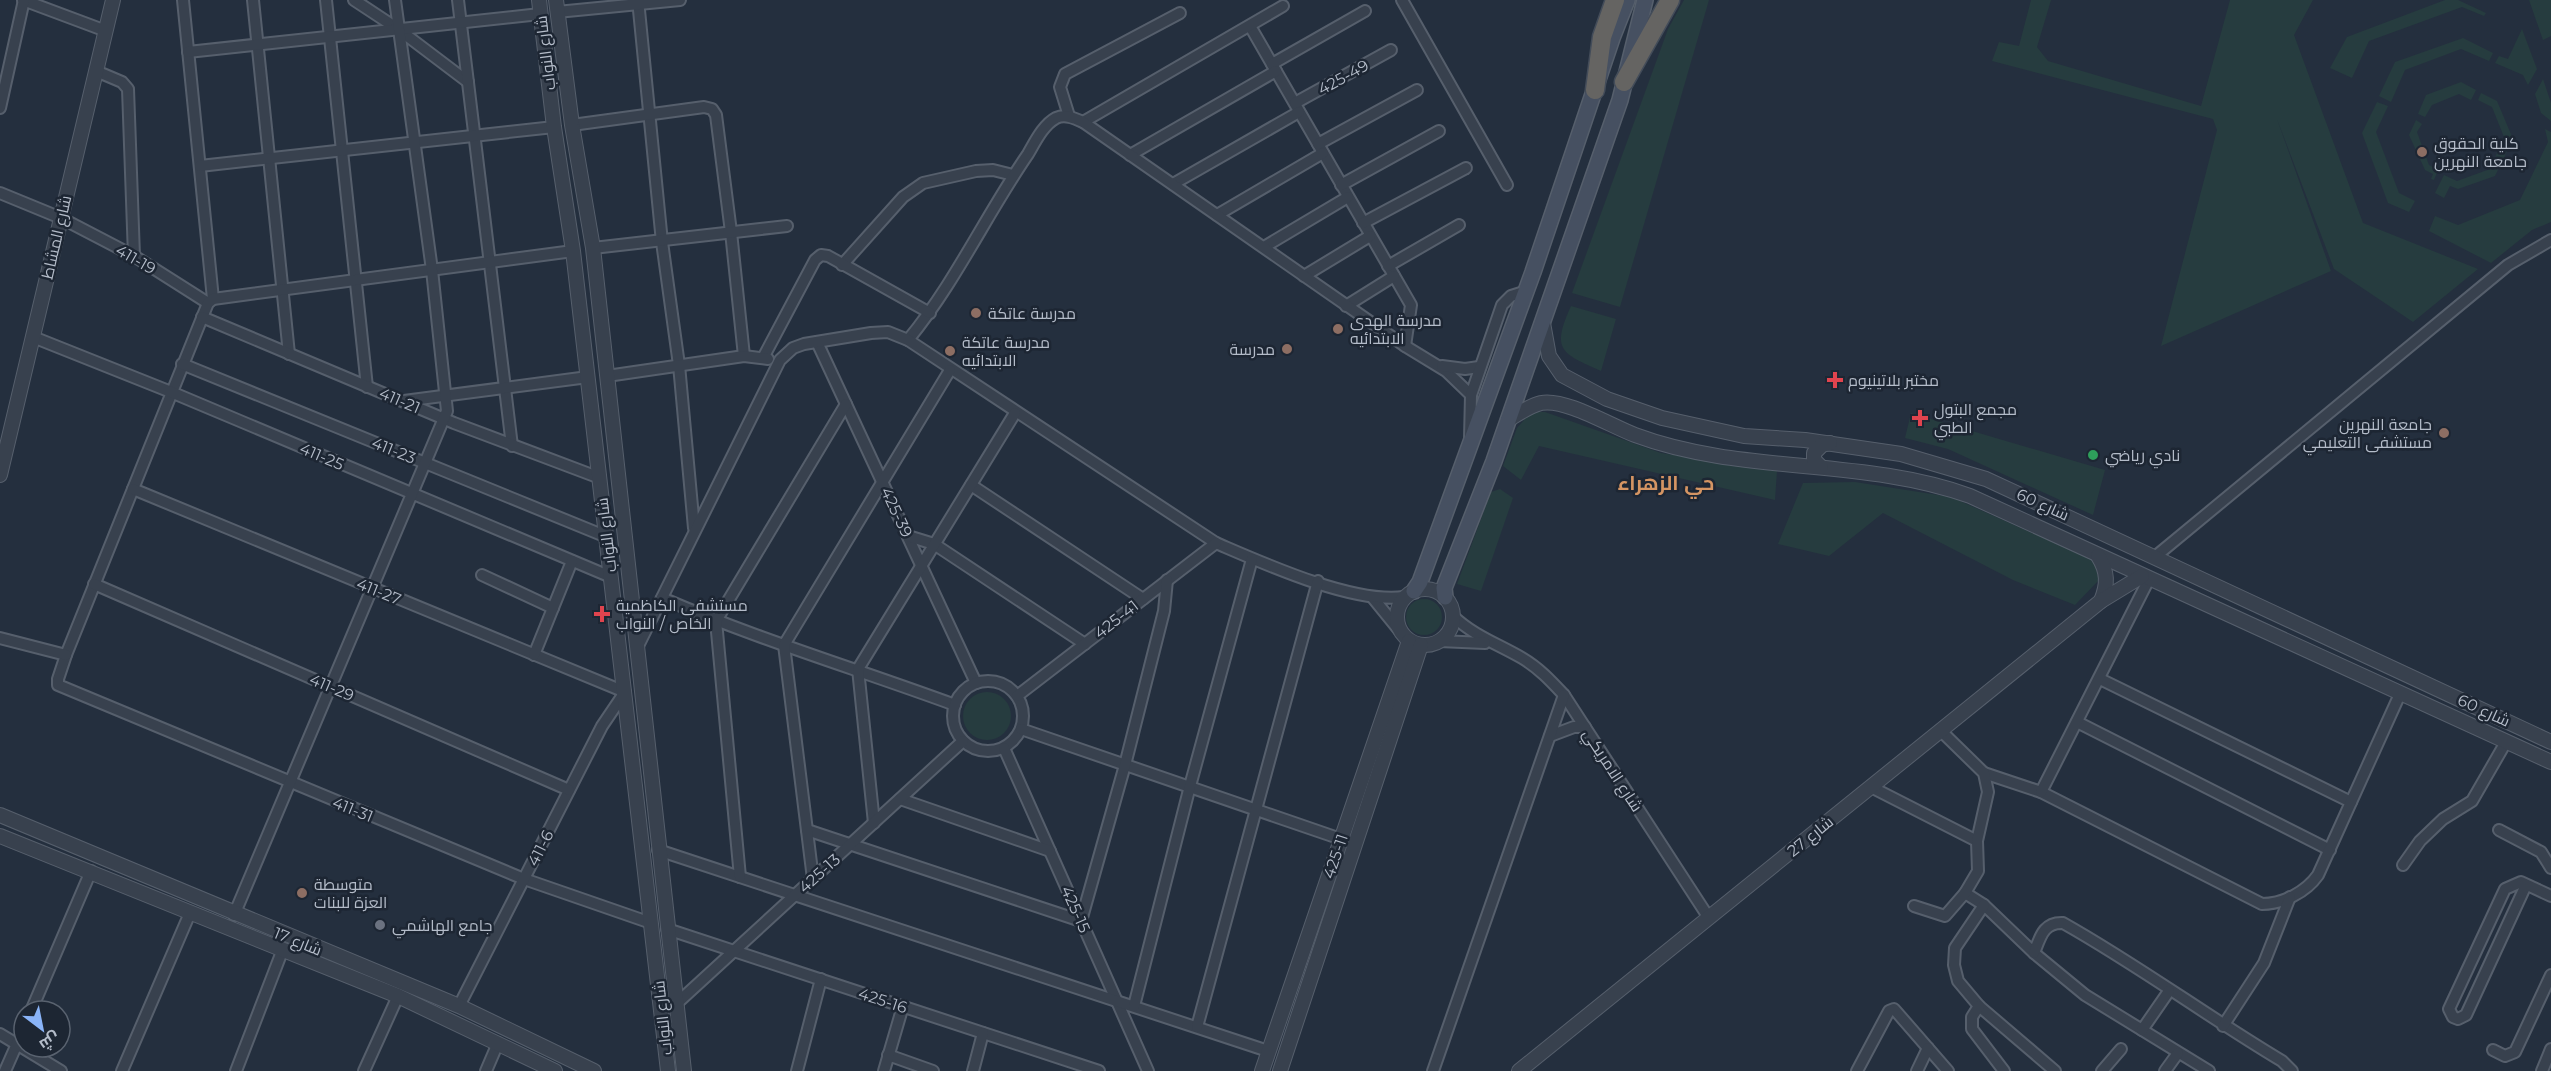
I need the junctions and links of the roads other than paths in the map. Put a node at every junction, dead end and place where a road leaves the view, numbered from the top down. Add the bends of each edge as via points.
1 (24, 0) edge
2 (113, 0) edge
3 (183, 0) edge
4 (253, 0) edge
5 (326, 0) edge
6 (354, 0) edge
7 (395, 0) edge
8 (458, 0) edge
9 (680, 0) edge
10 (1402, 0) edge
11 (1615, 0) edge
12 (1627, 0) edge
13 (1645, 0) edge
14 (1670, 0) edge
15 (639, 2) edge
16 (557, 6) edge
17 (1283, 6) dead end
18 (539, 7) edge
19 (1365, 11) dead end
20 (1180, 13) dead end
21 (460, 22) junction
22 (1250, 26) junction
23 (398, 29) junction
24 (106, 31) junction
25 (329, 36) junction
26 (258, 44) junction
27 (1391, 50) dead end
28 (188, 51) junction
29 (1274, 67) junction
30 (96, 71) junction
31 (468, 82) junction
32 (1597, 83) junction
33 (1624, 84) junction
34 (1417, 90) dead end
35 (0, 108) edge
36 (1297, 108) junction
37 (650, 114) junction
38 (1069, 116) junction
39 (1083, 122) junction
40 (572, 125) junction
41 (554, 127) junction
42 (1439, 131) dead end
43 (474, 136) junction
44 (416, 143) junction
45 (1321, 148) junction
46 (342, 151) junction
47 (1130, 155) junction
48 (269, 158) junction
49 (200, 166) junction
50 (1466, 168) dead end
51 (1013, 175) junction
52 (1173, 184) junction
53 (1341, 184) junction
54 (1507, 185) dead end
55 (0, 193) edge
56 (1348, 197) junction
57 (1217, 215) junction
58 (61, 218) junction
59 (1364, 223) junction
60 (1459, 225) dead end
61 (787, 226) dead end
62 (731, 232) junction
63 (1370, 236) junction
64 (2551, 240) edge
65 (662, 242) junction
66 (1264, 247) junction
67 (593, 249) junction
68 (573, 251) junction
69 (134, 256) junction
70 (490, 262) junction
71 (842, 265) junction
72 (432, 270) junction
73 (1391, 271) junction
74 (1533, 272) junction
75 (1304, 276) junction
76 (1558, 278) junction
77 (355, 280) junction
78 (282, 290) junction
79 (1527, 291) junction
80 (1551, 299) junction
81 (210, 301) junction
82 (1346, 306) junction
83 (930, 313) junction
84 (202, 317) junction
85 (1543, 323) junction
86 (33, 338) junction
87 (908, 340) junction
88 (817, 342) junction
89 (1405, 346) junction
90 (289, 354) junction
91 (744, 356) junction
92 (763, 358) junction
93 (780, 360) junction
94 (182, 364) junction
95 (679, 364) junction
96 (1436, 364) junction
97 (1479, 367) junction
98 (950, 370) junction
99 (607, 376) junction
100 (588, 377) junction
101 (367, 387) junction
102 (505, 388) junction
103 (171, 392) junction
104 (1471, 395) junction
105 (446, 396) junction
106 (402, 401) junction
107 (846, 404) junction
108 (1015, 413) junction
109 (444, 419) junction
110 (1508, 420) junction
111 (1785, 438) junction
112 (1830, 443) junction
113 (512, 446) junction
114 (1469, 450) junction
115 (1494, 461) junction
116 (425, 463) junction
117 (1782, 464) junction
118 (1821, 467) junction
119 (0, 475) edge
120 (600, 478) junction
121 (882, 482) junction
122 (1458, 482) junction
123 (971, 485) junction
124 (133, 489) junction
125 (1482, 493) junction
126 (412, 495) junction
127 (694, 529) junction
128 (908, 536) junction
129 (607, 537) junction
130 (1216, 543) junction
131 (934, 544) junction
132 (2098, 556) junction
133 (2156, 556) junction
134 (1252, 559) junction
135 (572, 561) junction
136 (922, 567) junction
137 (482, 575) dead end
138 (611, 577) junction
139 (2146, 577) junction
140 (1167, 580) junction
141 (1318, 581) junction
142 (94, 584) junction
143 (373, 588) junction
144 (1409, 594) junction
145 (1445, 597) junction
146 (662, 598) junction
147 (1373, 598) junction
148 (1143, 599) junction
149 (2101, 601) junction
150 (553, 608) junction
151 (1453, 616) junction
152 (716, 621) junction
153 (1400, 630) junction
154 (0, 638) edge
155 (1439, 641) junction
156 (1415, 643) junction
157 (1085, 644) junction
158 (784, 645) junction
159 (1494, 645) junction
160 (637, 648) junction
161 (66, 655) junction
162 (534, 655) junction
163 (858, 669) junction
164 (2100, 679) junction
165 (976, 683) junction
166 (331, 686) junction
167 (625, 692) junction
168 (2400, 694) junction
169 (1564, 695) junction
170 (1017, 696) junction
171 (955, 705) junction
172 (2077, 722) junction
173 (1585, 727) junction
174 (1021, 729) junction
175 (1942, 732) junction
176 (1550, 736) junction
177 (963, 741) junction
178 (2506, 742) junction
179 (2551, 742) edge
180 (1004, 748) junction
181 (2551, 762) edge
182 (1125, 765) junction
183 (1984, 773) junction
184 (290, 783) junction
185 (1190, 786) junction
186 (1871, 787) junction
187 (569, 789) junction
188 (2041, 792) junction
189 (900, 799) junction
190 (2351, 802) junction
191 (1255, 808) junction
192 (2, 815) edge
193 (874, 823) junction
194 (807, 830) junction
195 (2499, 830) dead end
196 (0, 836) edge
197 (1341, 839) junction
198 (1977, 841) junction
199 (851, 844) junction
200 (658, 850) junction
201 (2330, 850) junction
202 (1050, 851) junction
203 (2403, 865) dead end
204 (2551, 868) edge
205 (91, 871) junction
206 (740, 877) junction
207 (524, 879) junction
208 (813, 879) junction
209 (2526, 885) junction
210 (2550, 892) edge
211 (1965, 893) junction
212 (795, 895) junction
213 (2290, 897) junction
214 (1984, 905) junction
215 (1914, 906) dead end
216 (190, 912) junction
217 (234, 915) junction
218 (1709, 918) junction
219 (1081, 921) junction
220 (651, 923) junction
221 (667, 928) junction
222 (283, 949) junction
223 (735, 951) junction
224 (2034, 953) junction
225 (2551, 975) edge
226 (821, 979) junction
227 (2169, 991) junction
228 (398, 996) junction
229 (36, 999) edge
230 (1117, 1000) junction
231 (675, 1005) junction
232 (459, 1006) junction
233 (903, 1006) junction
234 (1134, 1006) junction
235 (1979, 1006) junction
236 (2223, 1026) junction
237 (1197, 1027) junction
238 (2142, 1030) junction
239 (983, 1033) junction
240 (498, 1043) junction
241 (1928, 1048) junction
242 (2121, 1049) dead end
243 (2551, 1049) edge
244 (2493, 1050) dead end
245 (1268, 1051) junction
246 (2178, 1053) junction
247 (682, 1055) junction
248 (888, 1055) junction
249 (12, 1056) edge
250 (41, 1059) edge
251 (1067, 1066) edge
252 (6, 1071) edge
253 (61, 1071) edge
254 (122, 1071) edge
255 (236, 1071) edge
256 (364, 1071) edge
257 (486, 1071) edge
258 (555, 1071) edge
259 (594, 1071) edge
260 (668, 1071) edge
261 (684, 1071) edge
262 (691, 1071) edge
263 (797, 1071) edge
264 (884, 1071) edge
265 (933, 1071) edge
266 (973, 1071) edge
267 (1100, 1071) edge
268 (1148, 1071) edge
269 (1262, 1071) edge
270 (1280, 1071) edge
271 (1433, 1071) edge
272 (1519, 1071) edge
273 (1857, 1071) edge
274 (1917, 1071) edge
275 (1948, 1071) edge
276 (2004, 1071) edge
277 (2055, 1071) edge
278 (2102, 1071) edge
279 (2165, 1071) edge
280 (2209, 1071) edge
281 (2292, 1071) edge
282 (2542, 1071) edge

1 - 24 street
1 - 35 street
2 - 24 street, شارع المشاط
3 - 28 street
4 - 26 street
5 - 25 street
6 - 23 street
7 - 23 street
8 - 21 street
9 - 15 street
10 - 54 street
11 - 32 highway via 1602,37
12 - 32 main road
13 - 33 main road
14 - 33 highway
15 - 16 street
15 - 37 street
16 - 40 street, شارع النواب
17 - 22 street
18 - 21 street
18 - 41 street, شارع النواب
19 - 29 street
20 - 38 street via 1065,74 1060,87
21 - 23 street
21 - 31 street
22 - 29 street
22 - 39 street
23 - 25 street
23 - 31 street
23 - 44 street
24 - 30 street, شارع المشاط
25 - 26 street
25 - 46 street
26 - 28 street
26 - 48 street
27 - 36 street, 425-49
28 - 49 street
29 - 36 street
29 - 47 street
30 - 58 street, شارع المشاط
30 - 69 street via 122,82 128,89
31 - 43 street
32 - 33 main road via 1609,88
32 - 74 main road
33 - 76 main road
34 - 45 street
36 - 45 street
36 - 52 street, 425-49
37 - 40 street
37 - 62 street via 712,109 716,115
37 - 65 street
38 - 39 street
38 - 51 street via 1057,117 1047,126
39 - 47 street
40 - 67 street, شارع النواب
41 - 43 street
41 - 68 street, شارع النواب
42 - 53 street
43 - 44 street
43 - 70 street
44 - 46 street
44 - 72 street
45 - 53 street
45 - 57 street
46 - 48 street
46 - 77 street
47 - 52 street
48 - 49 street
48 - 78 street
49 - 81 street
50 - 59 street
51 - 71 street via 976,171 923,183 903,197
51 - 83 street
52 - 57 street
53 - 56 street
55 - 58 street, 411-19
56 - 59 street
56 - 66 street
57 - 66 street
58 - 69 street, 411-19
58 - 86 street, شارع المشاط
59 - 63 street
60 - 73 street
61 - 62 street
62 - 65 street
62 - 91 street
63 - 73 street
63 - 75 street
64 - 133 street via 2508,265
65 - 67 street
65 - 95 street
66 - 75 street
67 - 99 street, شارع النواب
68 - 70 street
68 - 100 street, شارع النواب
69 - 81 street, 411-19
70 - 72 street
70 - 102 street
71 - 83 street
71 - 92 street via 821,255 815,260
72 - 77 street
72 - 105 street
73 - 82 street
73 - 89 street via 1411,305
74 - 76 main road via 1544,283
74 - 79 main road
75 - 82 street
76 - 80 main road
77 - 78 street
77 - 101 street
78 - 81 street
78 - 90 street
79 - 80 main road via 1540,289
79 - 97 street via 1511,296 1502,305
79 - 114 main road
80 - 85 main road
81 - 84 street
82 - 89 street
83 - 87 street
84 - 90 street, 411-21
84 - 94 street
85 - 110 main road
85 - 111 street, شارع 60 via 1549,356 1573,383 1697,428
86 - 103 street, 411-25
86 - 119 street, شارع المشاط
87 - 88 street via 888,332
87 - 98 street
88 - 93 street via 793,348
88 - 107 street, 425-39
89 - 96 street
90 - 101 street, 411-21
91 - 92 street
91 - 95 street
92 - 93 street
93 - 127 street
94 - 103 street
94 - 116 street, 411-23
95 - 99 street
95 - 127 street
96 - 97 street via 1457,369
96 - 104 street
97 - 104 street
98 - 108 street
98 - 121 street
99 - 160 street, شارع النواب
100 - 102 street
100 - 120 street, شارع النواب
101 - 106 street, 411-21
102 - 105 street
102 - 113 street
103 - 124 street
103 - 126 street, 411-25
104 - 114 street
105 - 106 street
105 - 109 street
106 - 109 street, 411-21
107 - 121 street, 425-39
107 - 152 street
108 - 123 street
108 - 130 street
109 - 113 street, 411-21
109 - 116 street
110 - 115 main road
110 - 117 street, شارع 60 via 1536,404 1553,403 1657,442
111 - 112 street, شارع 60
111 - 117 street via 1794,452
112 - 118 street via 1814,453 1814,460
112 - 133 street, شارع 60 via 1901,454 1986,478
113 - 120 street, 411-21
114 - 115 main road via 1478,466
114 - 122 main road
115 - 125 main road
116 - 126 street
116 - 129 street, 411-23
117 - 118 street, شارع 60
118 - 132 street, شارع 60 via 1932,482
120 - 129 street, شارع النواب
121 - 128 street, 425-39
121 - 158 street
122 - 125 main road via 1473,479
122 - 144 main road via 1420,582
123 - 131 street
123 - 148 street
124 - 142 street
124 - 143 street, 411-27
125 - 145 main road via 1444,588
126 - 135 street, 411-25
126 - 143 street
127 - 146 street
128 - 131 street
128 - 136 street, 425-39
129 - 138 street, شارع النواب
130 - 134 street
130 - 140 street, 425-41
131 - 136 street
131 - 157 street
132 - 139 street, شارع 60
132 - 149 street via 2107,579
133 - 179 street, شارع 60
134 - 141 street
134 - 185 street
135 - 138 street, 411-25
135 - 150 street
136 - 163 street
136 - 165 street, 425-39
137 - 150 street
138 - 167 street, شارع النواب
139 - 149 street, شارع 27
139 - 164 street
139 - 168 street, شارع 60
140 - 148 street, 425-41
140 - 182 street via 1164,611
141 - 147 street
141 - 191 street
142 - 161 street
142 - 166 street, 411-29
143 - 162 street, 411-27
143 - 166 street
144 - 145 street via 1430,589
144 - 147 street
144 - 153 street via 1396,613
145 - 151 street
146 - 152 street
146 - 160 street
147 - 153 street
148 - 157 street, 425-41
149 - 175 street, شارع 27
150 - 162 street
151 - 155 street via 1452,626
151 - 159 street, شارع الامريكي
152 - 158 street
152 - 206 street
153 - 156 street
154 - 161 street
155 - 156 street
155 - 159 street, شارع الامريكي
156 - 197 street, 425-11
156 - 270 street, 425-11
157 - 170 street, 425-41
158 - 163 street
158 - 194 street
159 - 169 street, شارع الامريكي via 1545,674
160 - 200 street, شارع النواب
161 - 184 street, 411-31 via 58,686
162 - 167 street, 411-27
163 - 171 street
163 - 193 street
164 - 172 street
164 - 190 street
165 - 170 street via 999,682
165 - 171 street via 967,688
166 - 184 street
166 - 187 street, 411-29
167 - 187 street, 411-6
167 - 220 street, شارع النواب
168 - 178 street, شارع 60
168 - 190 street
169 - 173 street, شارع الامريكي
169 - 176 street
170 - 174 street via 1024,718
171 - 177 street via 953,718
172 - 188 street
172 - 201 street
173 - 176 street via 1574,726
173 - 218 street, شارع الامريكي
174 - 180 street
174 - 182 street
175 - 183 street
175 - 186 street, شارع 27
176 - 271 street
177 - 180 street via 982,751
177 - 189 street, 425-13
178 - 181 street, شارع 60
178 - 203 street via 2472,801 2443,819
180 - 202 street, 425-15
182 - 185 street
182 - 219 street
183 - 188 street
183 - 198 street via 1988,792
184 - 207 street, 411-31
184 - 217 street
185 - 191 street
185 - 234 street
186 - 198 street
186 - 218 street, شارع 27
187 - 207 street, 411-6
188 - 213 street via 2262,904
189 - 193 street, 425-13
189 - 202 street
190 - 201 street
191 - 197 street
191 - 237 street
192 - 217 street, شارع 17
193 - 199 street, 425-13
194 - 199 street
194 - 208 street
195 - 204 street via 2541,852
196 - 205 street, شارع 17
197 - 245 street, 425-11
198 - 211 street via 1978,871
199 - 208 street, 425-13
199 - 219 street
200 - 206 street
200 - 221 street, شارع النواب
201 - 213 street via 2313,883
202 - 219 street, 425-15
205 - 216 street, شارع 17
205 - 229 street
206 - 212 street
207 - 220 street, 411-31
207 - 232 street, 411-6
208 - 212 street, 425-13
209 - 209 street via 2515,883 2505,889 2449,1009 2453,1017 2466,1015
209 - 210 street
211 - 214 street
211 - 215 street via 1945,916
212 - 223 street, 425-13
212 - 230 street
213 - 236 street via 2264,963
214 - 224 street
214 - 235 street via 1955,948 1954,965 1958,981
216 - 222 street, شارع 17
216 - 254 street
217 - 232 street, شارع 17
218 - 272 street, شارع 27
219 - 230 street, 425-15
220 - 260 street, شارع النواب
221 - 223 street, 425-16
221 - 231 street, شارع النواب
222 - 228 street, شارع 17
222 - 255 street
223 - 226 street, 425-16
223 - 231 street, 425-13
224 - 227 street via 2044,929 2063,923 2113,951
224 - 238 street via 2085,995
225 - 244 street via 2515,1052 2505,1056
226 - 233 street, 425-16
226 - 263 street
227 - 236 street
227 - 238 street
228 - 240 street, شارع 17
228 - 256 street
230 - 234 street
230 - 268 street, 425-15
231 - 247 street, شارع النواب
232 - 259 street, شارع 17
233 - 239 street, 425-16
233 - 248 street
234 - 237 street
235 - 276 street via 1972,1017 1972,1029
235 - 277 street
236 - 281 street
237 - 245 street
238 - 246 street
239 - 251 street, 425-16
239 - 266 street
240 - 257 street
240 - 258 street, شارع 17
241 - 273 street via 1894,1009 1889,1011
241 - 274 street
241 - 275 street
242 - 278 street
243 - 282 street
245 - 269 street, 425-11
246 - 279 street
246 - 280 street
247 - 261 street, شارع النواب
247 - 262 street
248 - 264 street
248 - 265 street
249 - 252 street
250 - 253 street
251 - 267 street, 425-16

